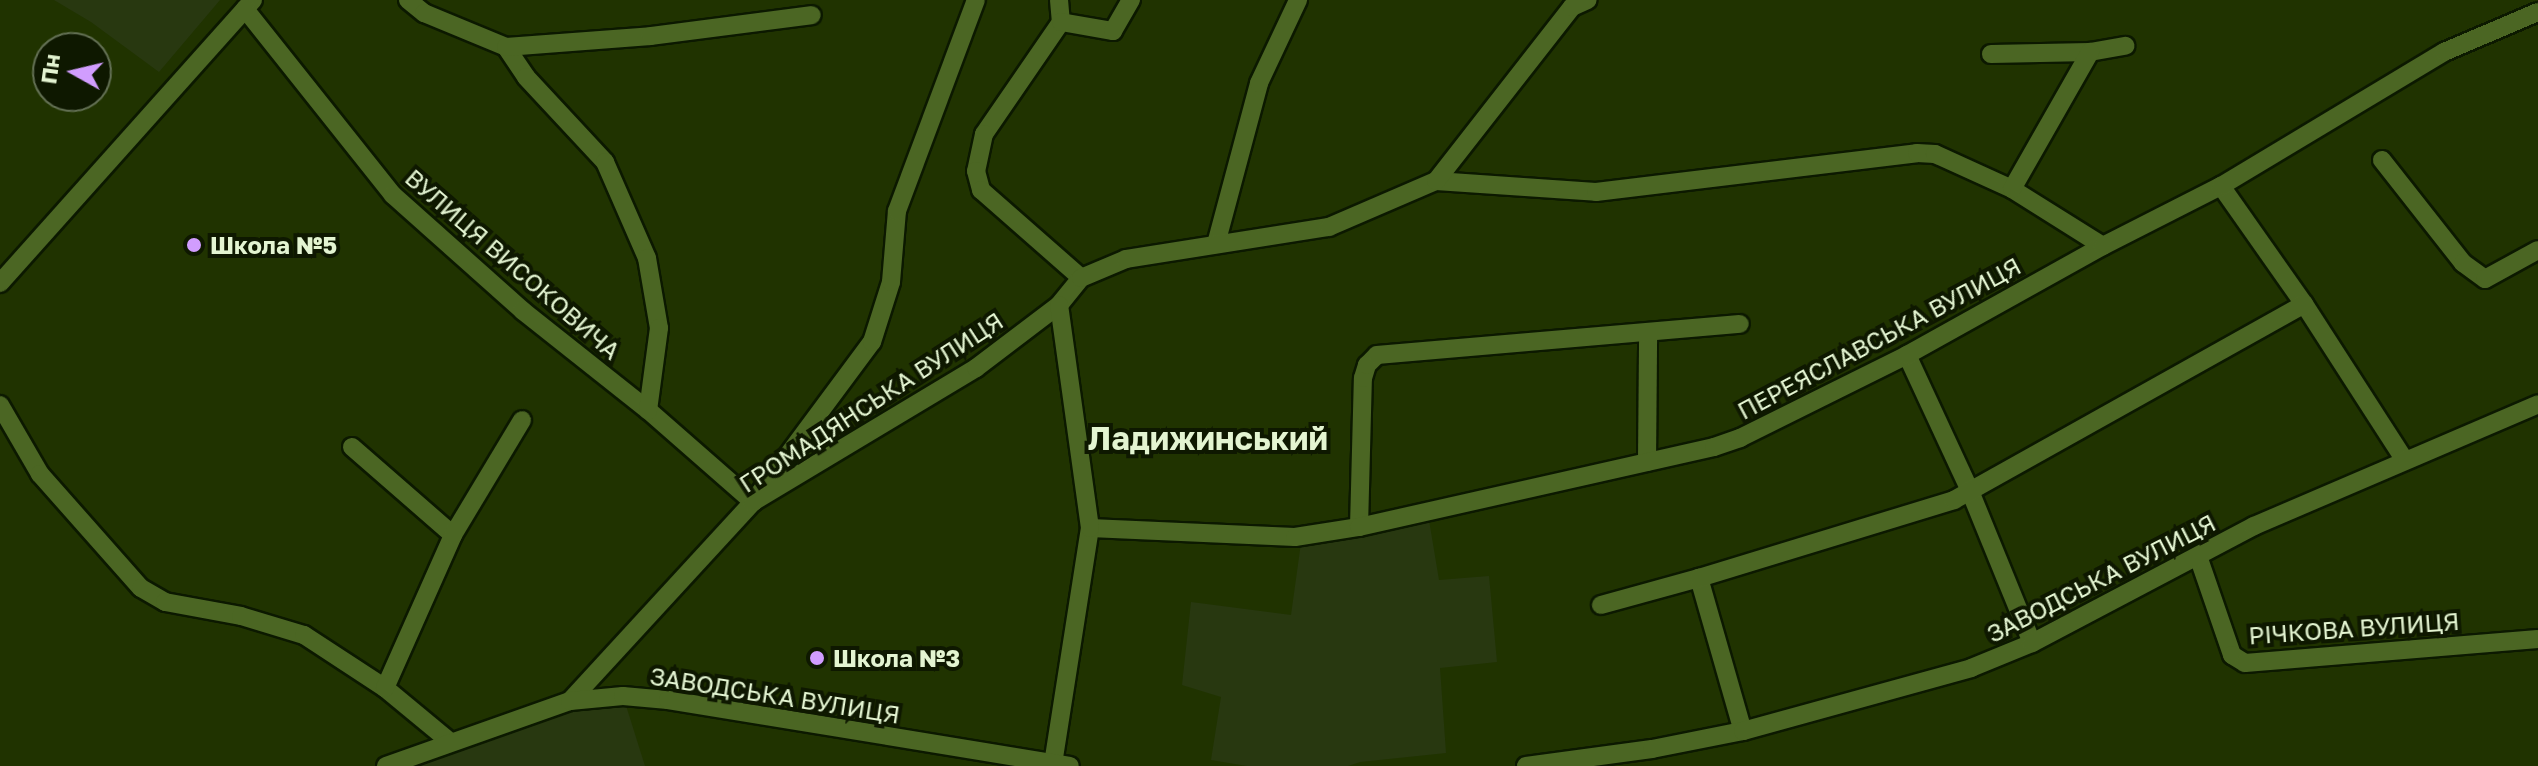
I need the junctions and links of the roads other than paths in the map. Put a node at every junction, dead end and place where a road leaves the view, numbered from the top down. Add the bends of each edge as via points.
1 (408, 0) edge
2 (976, 0) edge
3 (1059, 0) edge
4 (1131, 0) edge
5 (1298, 0) edge
6 (1588, 0) edge
7 (249, 5) edge
8 (2538, 12) edge
9 (812, 15) dead end
10 (1061, 22) junction
11 (2125, 46) dead end
12 (506, 47) junction
13 (2090, 52) junction
14 (1991, 54) dead end
15 (2382, 160) dead end
16 (1436, 181) junction
17 (2221, 186) junction
18 (2012, 189) junction
19 (1216, 244) junction
20 (2103, 246) junction
21 (2538, 250) edge
22 (1081, 278) junction
23 (0, 283) edge
24 (2304, 304) junction
25 (1059, 305) junction
26 (1740, 324) dead end
27 (1648, 335) junction
28 (1907, 355) junction
29 (2538, 404) edge
30 (0, 405) edge
31 (648, 410) junction
32 (522, 420) dead end
33 (352, 447) dead end
34 (2404, 459) junction
35 (1647, 462) junction
36 (1970, 491) junction
37 (753, 502) junction
38 (1359, 527) junction
39 (1090, 528) junction
40 (453, 535) junction
41 (2198, 556) junction
42 (1699, 578) junction
43 (1601, 605) dead end
44 (2538, 639) edge
45 (2032, 643) junction
46 (385, 688) junction
47 (570, 701) junction
48 (1743, 731) junction
49 (449, 741) junction
50 (1062, 765) edge
51 (386, 766) edge
52 (1526, 766) edge

1 - 12 street via 424,13
2 - 37 street via 897,211 891,282 872,342
3 - 10 street
4 - 10 street via 1113,31
5 - 19 street via 1259,83
6 - 16 street, ГРОМАДЯНСЬКА ВУЛИЦЯ via 1572,7
7 - 23 street
7 - 31 street, ВУЛИЦЯ ВИСОКОВИЧА via 393,195 523,311
8 - 17 street, ПЕРЕЯСЛАВСЬКА ВУЛИЦЯ via 2444,52
9 - 12 street via 651,36
10 - 22 street via 984,134 976,171 981,190
11 - 13 street
12 - 31 street via 526,77 605,162 647,258 659,328
13 - 14 street
13 - 18 street
15 - 21 street via 2463,263 2485,279
16 - 18 street via 1596,192 1917,153 1935,154
16 - 19 street, ГРОМАДЯНСЬКА ВУЛИЦЯ via 1329,227
17 - 20 street, ПЕРЕЯСЛАВСЬКА ВУЛИЦЯ
17 - 24 street
18 - 20 street
19 - 22 street, ГРОМАДЯНСЬКА ВУЛИЦЯ via 1126,259
20 - 28 street, ПЕРЕЯСЛАВСЬКА ВУЛИЦЯ
22 - 25 street, ГРОМАДЯНСЬКА ВУЛИЦЯ
24 - 34 street
24 - 36 street
25 - 37 street, ГРОМАДЯНСЬКА ВУЛИЦЯ via 950,385
25 - 39 street
26 - 27 street
27 - 35 street
27 - 38 street via 1377,355 1363,378
28 - 35 street, ПЕРЕЯСЛАВСЬКА ВУЛИЦЯ via 1740,438
28 - 36 street
29 - 34 street, ЗАВОДСЬКА ВУЛИЦЯ
30 - 46 street via 40,474 141,588 165,602 304,635
31 - 37 street, ВУЛИЦЯ ВИСОКОВИЧА
32 - 40 street
33 - 40 street
34 - 41 street, ЗАВОДСЬКА ВУЛИЦЯ
35 - 38 street, ПЕРЕЯСЛАВСЬКА ВУЛИЦЯ
36 - 42 street
36 - 45 street
37 - 47 street, ГРОМАДЯНСЬКА ВУЛИЦЯ
38 - 39 street, ПЕРЕЯСЛАВСЬКА ВУЛИЦЯ via 1295,537
39 - 50 street
40 - 46 street
41 - 44 street, РІЧКОВА ВУЛИЦЯ via 2232,655 2245,663
41 - 45 street, ЗАВОДСЬКА ВУЛИЦЯ
42 - 43 street
42 - 48 street
45 - 48 street, ЗАВОДСЬКА ВУЛИЦЯ via 1971,668
46 - 49 street
47 - 49 street, ЗАВОДСЬКА ВУЛИЦЯ
47 - 50 street, ЗАВОДСЬКА ВУЛИЦЯ via 623,696 668,700
48 - 52 street, ЗАВОДСЬКА ВУЛИЦЯ
49 - 51 street, ЗАВОДСЬКА ВУЛИЦЯ

